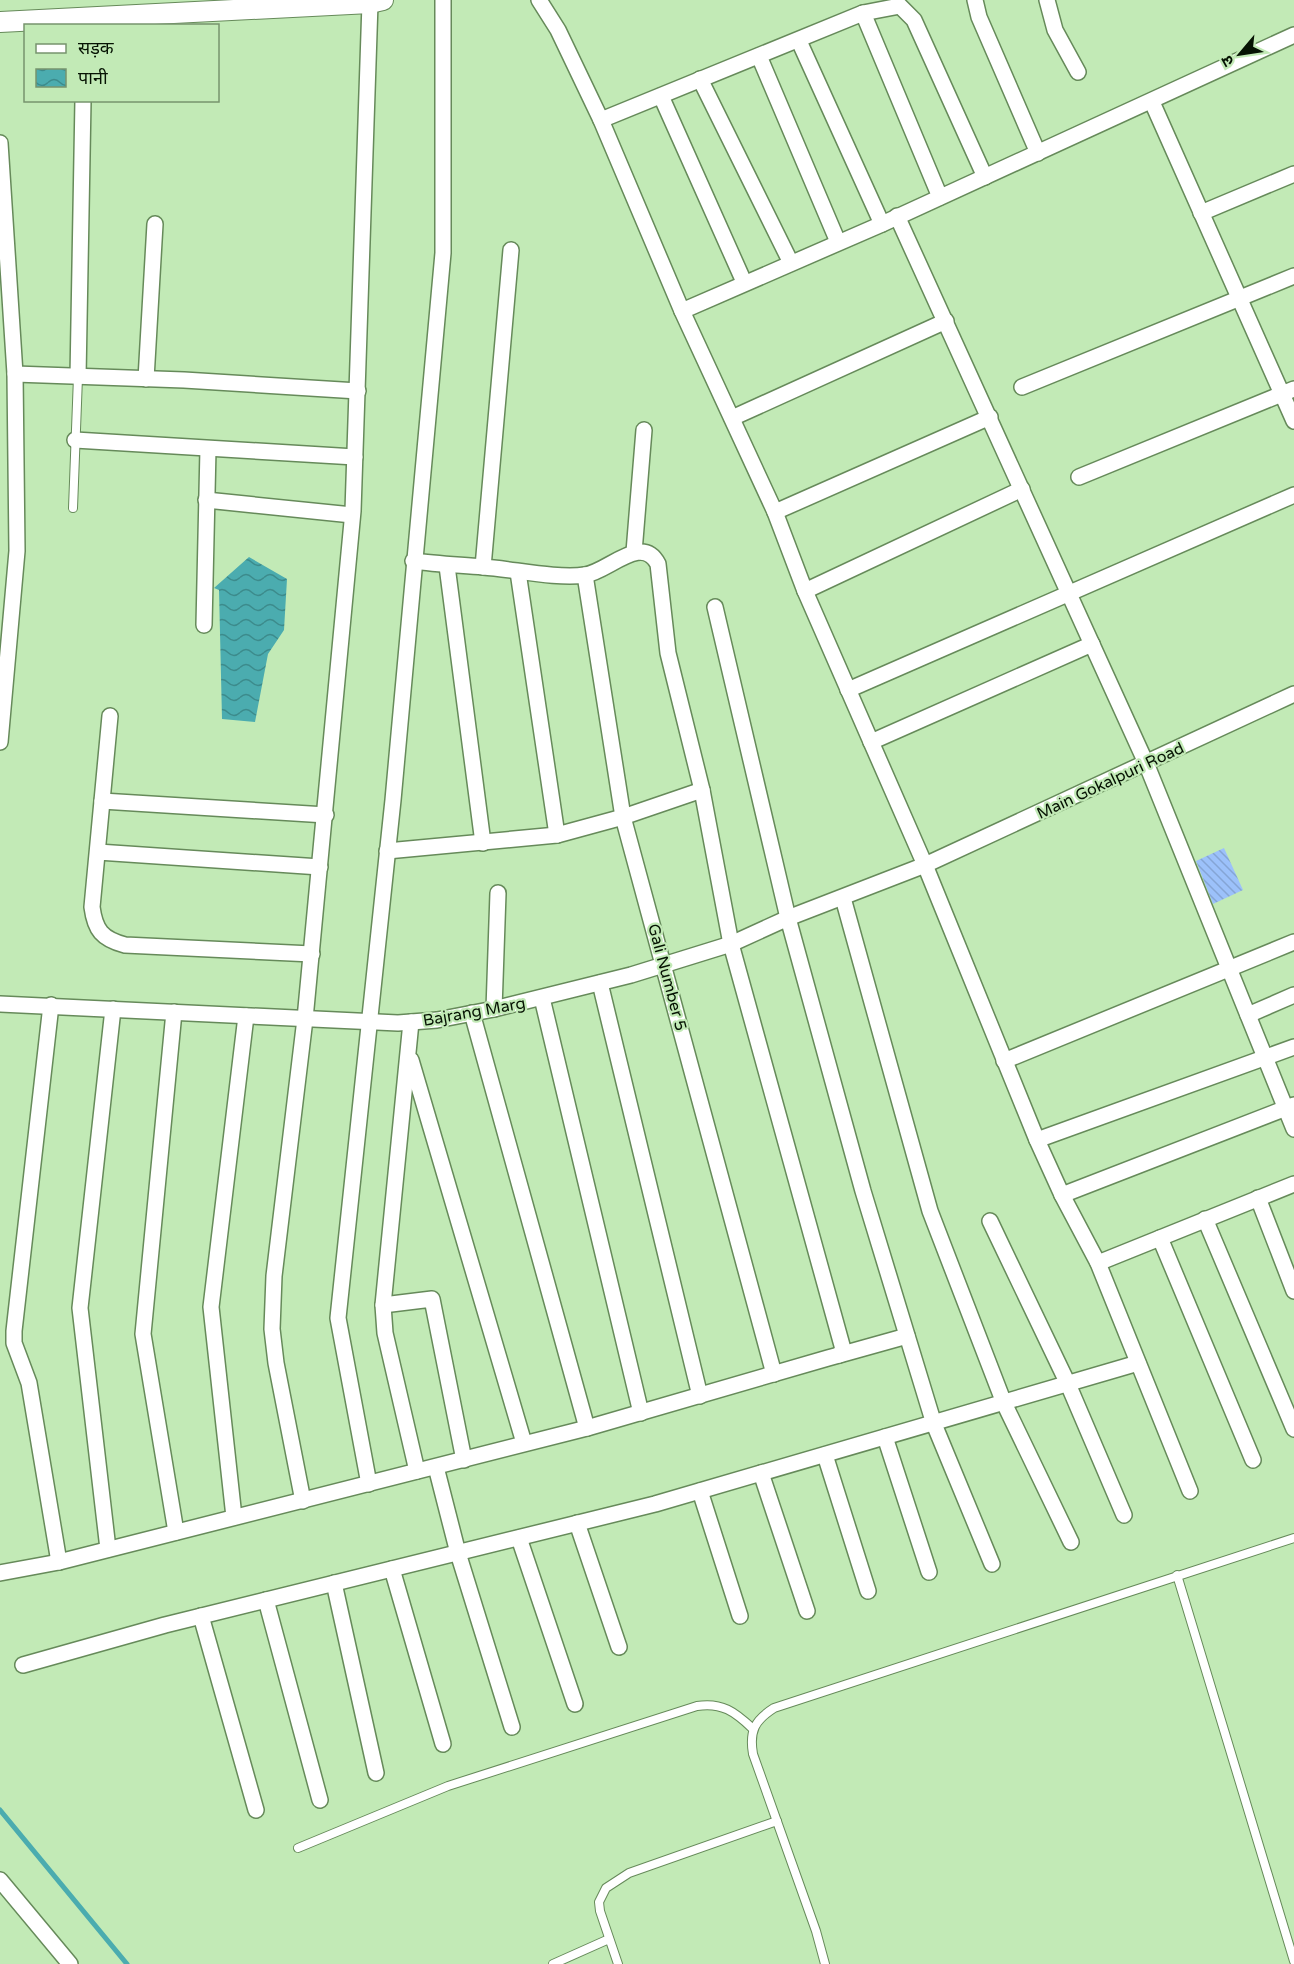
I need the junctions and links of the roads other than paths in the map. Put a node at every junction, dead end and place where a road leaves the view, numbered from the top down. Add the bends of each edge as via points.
1 (444, 0) edge
2 (539, 0) edge
3 (975, 0) edge
4 (1047, 0) edge
5 (376, 2) edge
6 (863, 13) junction
7 (85, 21) edge
8 (0, 22) edge
9 (1294, 34) edge
10 (799, 41) junction
11 (759, 56) junction
12 (1078, 72) dead end
13 (700, 79) junction
14 (661, 96) junction
15 (83, 102) edge
16 (1152, 102) junction
17 (601, 120) junction
18 (0, 143) edge
19 (1038, 153) junction
20 (1294, 174) edge
21 (985, 177) junction
22 (940, 197) junction
23 (1202, 213) junction
24 (897, 216) junction
25 (155, 224) dead end
26 (882, 224) junction
27 (838, 242) junction
28 (511, 250) dead end
29 (791, 262) junction
30 (1294, 276) edge
31 (744, 282) junction
32 (1240, 298) junction
33 (682, 311) junction
34 (946, 321) junction
35 (15, 374) junction
36 (78, 377) junction
37 (146, 379) junction
38 (1022, 387) dead end
39 (358, 391) junction
40 (1288, 391) edge
41 (990, 417) junction
42 (732, 418) junction
43 (1294, 422) edge
44 (645, 430) dead end
45 (75, 440) junction
46 (208, 449) junction
47 (355, 457) junction
48 (1079, 477) dead end
49 (1022, 489) junction
50 (1294, 495) edge
51 (206, 500) junction
52 (73, 508) dead end
53 (775, 512) junction
54 (352, 515) junction
55 (634, 552) junction
56 (413, 561) junction
57 (447, 566) junction
58 (483, 567) junction
59 (518, 572) junction
60 (585, 575) junction
61 (805, 591) junction
62 (1069, 592) junction
63 (715, 607) dead end
64 (204, 625) dead end
65 (1092, 644) junction
66 (848, 690) junction
67 (1294, 694) edge
68 (110, 716) dead end
69 (0, 742) edge
70 (871, 742) junction
71 (1146, 763) junction
72 (702, 790) junction
73 (102, 801) junction
74 (326, 815) junction
75 (623, 817) junction
76 (557, 835) junction
77 (483, 843) junction
78 (387, 851) junction
79 (98, 852) junction
80 (925, 865) junction
81 (320, 867) junction
82 (498, 893) dead end
83 (843, 898) junction
84 (788, 918) junction
85 (1294, 942) edge
86 (731, 944) junction
87 (312, 954) junction
88 (665, 965) junction
89 (1229, 969) junction
90 (600, 983) junction
91 (1294, 995) edge
92 (542, 998) junction
93 (0, 1005) edge
94 (51, 1005) junction
95 (113, 1009) junction
96 (494, 1009) junction
97 (174, 1012) junction
98 (472, 1013) junction
99 (1248, 1015) junction
100 (246, 1016) junction
101 (305, 1018) junction
102 (369, 1022) junction
103 (411, 1022) junction
104 (1294, 1047) edge
105 (409, 1054) junction
106 (1266, 1058) junction
107 (1004, 1061) junction
108 (1290, 1107) edge
109 (1294, 1129) edge
110 (1037, 1140) junction
111 (1294, 1184) edge
112 (1062, 1195) junction
113 (1258, 1198) junction
114 (1205, 1219) junction
115 (990, 1221) dead end
116 (1160, 1238) junction
117 (1098, 1263) junction
118 (1294, 1291) edge
119 (383, 1305) junction
120 (907, 1336) junction
121 (839, 1355) junction
122 (1138, 1363) junction
123 (774, 1374) junction
124 (1068, 1384) junction
125 (700, 1396) junction
126 (1004, 1402) junction
127 (641, 1413) junction
128 (934, 1423) junction
129 (587, 1428) junction
130 (1294, 1429) edge
131 (885, 1437) junction
132 (524, 1443) junction
133 (825, 1455) junction
134 (464, 1460) junction
135 (1253, 1460) dead end
136 (436, 1467) junction
137 (417, 1471) junction
138 (761, 1473) junction
139 (369, 1484) junction
140 (700, 1491) junction
141 (1190, 1491) dead end
142 (303, 1502) junction
143 (1124, 1515) dead end
144 (234, 1517) junction
145 (577, 1523) junction
146 (176, 1532) junction
147 (519, 1538) junction
148 (1294, 1539) edge
149 (1071, 1542) dead end
150 (108, 1549) junction
151 (458, 1553) junction
152 (59, 1562) junction
153 (993, 1564) dead end
154 (392, 1569) junction
155 (929, 1572) dead end
156 (0, 1573) edge
157 (1177, 1575) junction
158 (334, 1583) junction
159 (868, 1591) dead end
160 (266, 1600) junction
161 (807, 1611) dead end
162 (201, 1616) junction
163 (740, 1616) dead end
164 (619, 1647) dead end
165 (23, 1665) dead end
166 (575, 1704) dead end
167 (512, 1727) dead end
168 (752, 1728) junction
169 (442, 1744) dead end
170 (376, 1773) dead end
171 (320, 1800) dead end
172 (256, 1810) dead end
173 (777, 1821) junction
174 (298, 1848) dead end
175 (0, 1880) edge
176 (609, 1939) junction
177 (1294, 1961) edge
178 (70, 1964) edge
179 (553, 1964) edge
180 (618, 1964) edge
181 (825, 1964) edge

1 - 56 street via 442,254
2 - 17 street via 558,30
3 - 19 street
4 - 12 street via 1055,30
5 - 7 street
5 - 39 street
6 - 10 street
6 - 21 street via 892,5 910,13
6 - 22 street
7 - 8 street
9 - 16 street
10 - 11 street
10 - 26 street
11 - 13 street
11 - 27 street
13 - 14 street
13 - 29 street
14 - 17 street
14 - 31 street
15 - 36 street
16 - 19 street
16 - 23 street
17 - 33 street
18 - 35 street
19 - 21 street
20 - 23 street
21 - 22 street
22 - 24 street
23 - 32 street
24 - 26 street
24 - 34 street
25 - 37 street
26 - 27 street
27 - 29 street
28 - 58 street
29 - 31 street
30 - 32 street
31 - 33 street
32 - 38 street
32 - 40 street
33 - 42 street
34 - 41 street
34 - 42 street
35 - 36 street
35 - 69 street via 17,551
36 - 37 street
36 - 45 lane
37 - 39 street
39 - 47 street
40 - 43 street
40 - 48 street
41 - 49 street
41 - 53 street
42 - 53 street
44 - 55 street
45 - 46 street
45 - 52 lane
46 - 47 street
46 - 51 street
47 - 54 street
49 - 61 street
49 - 62 street
50 - 62 street
51 - 54 street
51 - 64 street
53 - 61 street
54 - 74 street
55 - 60 street
55 - 72 street via 654,556 657,564 668,653
56 - 57 street
56 - 78 street
57 - 58 street
57 - 77 street
58 - 59 street
59 - 60 street
59 - 76 street
60 - 75 street, Gali Number 5
61 - 66 street
62 - 65 street
62 - 66 street
63 - 84 street
65 - 70 street
65 - 71 street
66 - 70 street
67 - 71 street, Main Gokalpuri Road
68 - 73 street
70 - 80 street
71 - 80 street, Main Gokalpuri Road
71 - 89 street
72 - 75 street
72 - 86 street
73 - 74 street
73 - 79 street
74 - 81 street
75 - 76 street
75 - 88 street, Gali Number 5
76 - 77 street
77 - 78 street
78 - 102 street
79 - 81 street
79 - 87 street via 93,914 99,933 110,941 124,945
80 - 83 street, Bajrang Marg
80 - 107 street
81 - 87 street
82 - 96 street
83 - 84 street, Bajrang Marg
83 - 126 street via 930,1211
84 - 86 street, Bajrang Marg
84 - 120 street
85 - 89 street
86 - 88 street, Bajrang Marg
86 - 121 street via 842,1340
87 - 101 street
88 - 90 street, Bajrang Marg
88 - 123 street, Gali Number 5
89 - 99 street
89 - 107 street
90 - 92 street, Bajrang Marg
90 - 125 street
91 - 99 street
92 - 96 street, Bajrang Marg
92 - 127 street
93 - 94 street, Bajrang Marg
94 - 95 street, Bajrang Marg
94 - 152 street via 14,1343 29,1383
95 - 97 street, Bajrang Marg
95 - 150 street via 80,1308
96 - 98 street, Bajrang Marg
97 - 100 street, Bajrang Marg
97 - 146 street via 143,1334
98 - 103 street, Bajrang Marg
98 - 129 street
99 - 106 street
100 - 101 street, Bajrang Marg
100 - 144 street via 211,1307
101 - 102 street, Bajrang Marg
101 - 142 street via 274,1276 272,1329
102 - 103 street, Bajrang Marg
102 - 139 street via 338,1318
103 - 105 street
104 - 106 street
105 - 119 street
105 - 132 street
106 - 108 street
106 - 110 street
107 - 110 street
108 - 109 street
108 - 112 street
110 - 112 street
111 - 113 street
112 - 117 street
113 - 114 street
113 - 118 street
114 - 116 street
114 - 130 street
115 - 124 street
116 - 117 street
116 - 135 street
117 - 122 street
119 - 134 street via 432,1299
119 - 137 street via 384,1333
120 - 121 street
120 - 128 street
121 - 123 street
122 - 124 street
122 - 141 street
123 - 125 street
124 - 126 street
124 - 143 street
125 - 127 street
126 - 128 street
126 - 149 street
127 - 129 street
128 - 131 street
128 - 153 street
129 - 132 street
131 - 133 street
131 - 155 street
132 - 134 street
133 - 138 street
133 - 159 street
134 - 136 street
136 - 137 street
136 - 151 street
137 - 139 street
138 - 140 street
138 - 161 street
139 - 142 street
140 - 145 street
140 - 163 street
142 - 144 street
144 - 146 street
145 - 147 street
145 - 164 street
146 - 150 street
147 - 151 street
147 - 166 street
148 - 157 lane
150 - 152 street
151 - 154 street
151 - 167 street
152 - 156 street
154 - 158 street
154 - 169 street
157 - 168 lane via 774,1708
157 - 177 lane
158 - 160 street
158 - 170 street
160 - 162 street
160 - 171 street
162 - 165 street
162 - 172 street
168 - 173 lane via 753,1754
168 - 174 lane via 724,1707 697,1706 447,1786
173 - 176 lane via 613,1881 599,1902
173 - 181 lane
175 - 178 street
176 - 179 lane
176 - 180 lane

